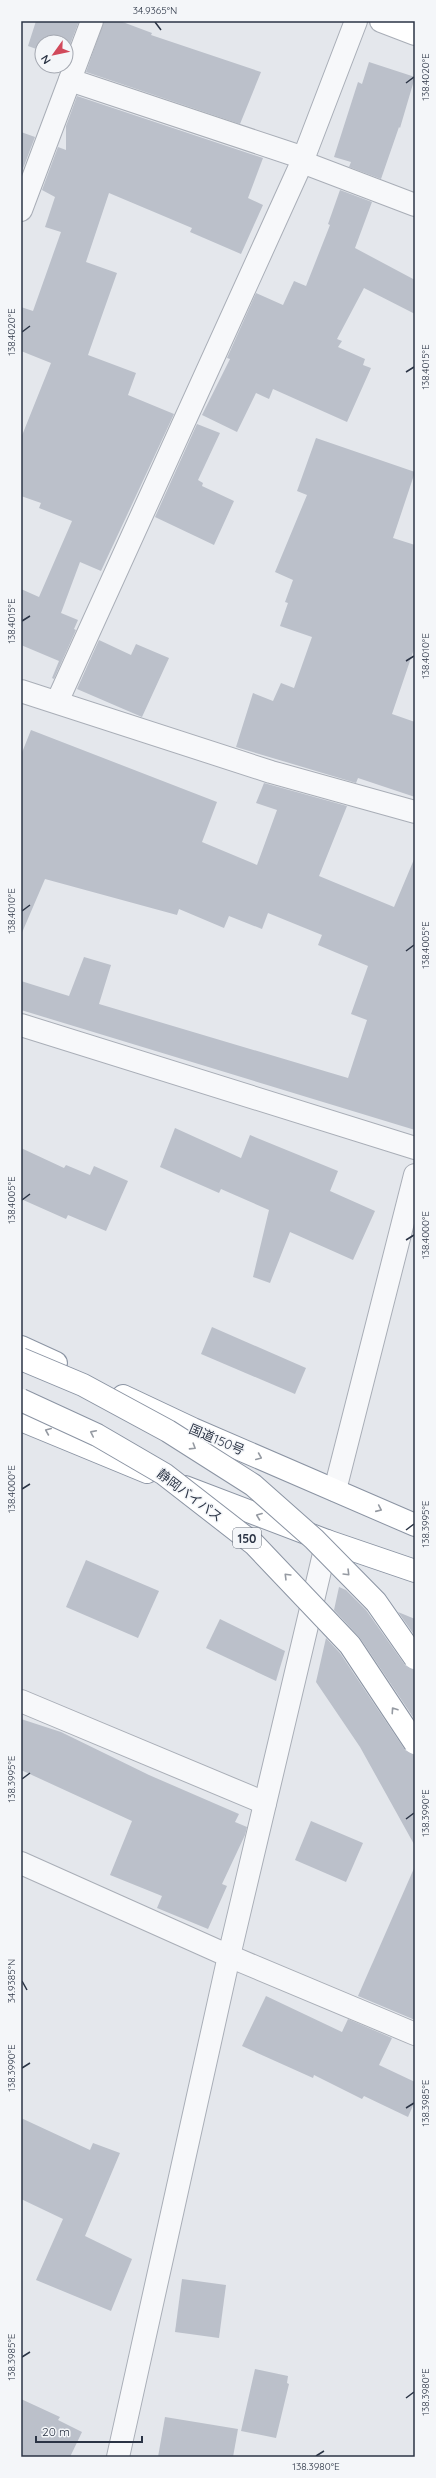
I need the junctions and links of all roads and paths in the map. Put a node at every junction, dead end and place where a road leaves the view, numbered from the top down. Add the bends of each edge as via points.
1 (92, 21) edge
2 (356, 21) edge
3 (381, 21) edge
4 (415, 34) edge
5 (70, 80) junction
6 (302, 162) junction
7 (415, 205) edge
8 (21, 210) edge
9 (21, 691) edge
10 (57, 702) junction
11 (415, 812) edge
12 (21, 1025) edge
13 (415, 1148) edge
14 (415, 1175) edge
15 (21, 1346) edge
16 (21, 1359) edge
17 (21, 1400) edge
18 (21, 1420) edge
19 (335, 1490) junction
20 (415, 1525) edge
21 (327, 1541) junction
22 (415, 1571) edge
23 (415, 1658) edge
24 (21, 1701) edge
25 (415, 1743) edge
26 (265, 1802) junction
27 (21, 1863) edge
28 (229, 1956) junction
29 (415, 2034) edge
30 (118, 2457) edge

1 - 5 street
2 - 6 street
3 - 4 main road
5 - 6 street via 295,156
5 - 8 street
6 - 7 street
6 - 10 street
9 - 10 street
10 - 11 street via 271,772
12 - 13 street
14 - 19 street
15 -> 19 main road, 国道150号 via 193,1429
16 -> 23 main road, bridge via 90,1388 168,1431 253,1485 314,1539 376,1602
25 -> 17 main road, 静岡バイパス / 150, bridge via 350,1645 254,1544 164,1474 97,1435
21 -> 18 main road, 150 via 134,1467
19 -> 20 main road, 国道150号
21 - 22 main road, 150
21 - 26 street
24 - 26 street
26 - 28 street
27 - 28 street
28 - 29 street
28 - 30 street

